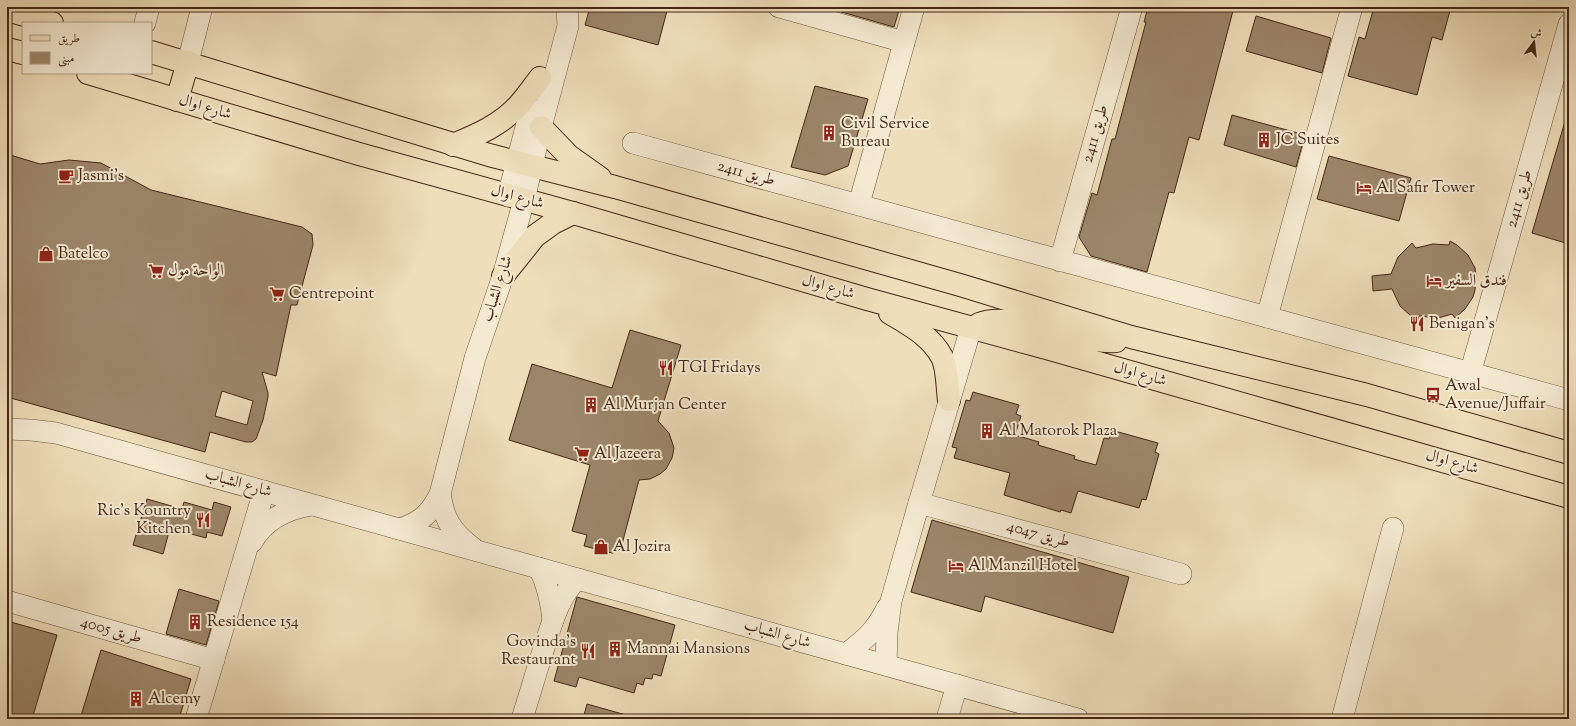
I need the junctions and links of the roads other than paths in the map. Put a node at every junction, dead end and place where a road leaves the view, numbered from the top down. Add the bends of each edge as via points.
1 (149, 7) edge
2 (202, 7) edge
3 (563, 7) edge
4 (567, 7) edge
5 (779, 7) edge
6 (914, 7) edge
7 (1132, 7) edge
8 (1352, 7) edge
9 (7, 10) edge
10 (828, 14) edge
11 (49, 22) edge
12 (145, 22) edge
13 (1569, 24) edge
14 (904, 42) junction
15 (7, 49) edge
16 (152, 52) edge
17 (22, 53) edge
18 (188, 62) junction
19 (95, 74) edge
20 (540, 78) junction
21 (129, 79) edge
22 (177, 100) junction
23 (540, 127) junction
24 (633, 143) dead end
25 (453, 145) junction
26 (524, 165) junction
27 (615, 186) junction
28 (516, 198) junction
29 (859, 204) junction
30 (573, 213) junction
31 (1060, 260) junction
32 (503, 276) junction
33 (867, 299) junction
34 (1267, 317) junction
35 (971, 328) junction
36 (1131, 337) junction
37 (1470, 374) junction
38 (949, 400) junction
39 (1569, 400) edge
40 (7, 429) edge
41 (77, 439) junction
42 (7, 442) edge
43 (1569, 453) edge
44 (264, 491) junction
45 (440, 494) junction
46 (1569, 497) edge
47 (919, 503) junction
48 (314, 505) junction
49 (1393, 528) dead end
50 (400, 529) junction
51 (476, 551) junction
52 (245, 554) junction
53 (539, 568) junction
54 (1181, 574) dead end
55 (577, 578) junction
56 (892, 600) junction
57 (7, 601) edge
58 (553, 620) junction
59 (846, 654) junction
60 (214, 660) junction
61 (886, 665) junction
62 (957, 685) junction
63 (196, 719) edge
64 (522, 719) edge
65 (947, 719) edge
66 (1078, 719) edge
67 (1342, 719) edge

1 - 12 street
2 - 18 street
3 - 20 street via 555,23
4 - 23 street via 568,26
5 - 10 street
6 - 14 street
7 - 31 street, طريق 2411
8 - 34 street
9 - 11 main road
10 - 14 street
13 - 37 street, طريق 2411
14 - 29 street
15 - 17 main road
16 - 18 main road, شارع اوال
18 - 22 main road
18 - 25 main road, شارع اوال
19 - 21 main road, شارع اوال
20 - 25 main road via 509,115 484,131
20 - 26 street
21 - 22 main road, شارع اوال
22 - 28 main road, شارع اوال
23 - 26 street
23 - 27 main road via 584,168
24 - 29 street, طريق 2411
25 - 26 main road, شارع اوال
26 - 27 main road, شارع اوال
26 - 28 street, شارع الشباب
27 - 36 main road, شارع اوال
28 - 30 main road, شارع اوال
28 - 32 street, شارع الشباب
29 - 31 street, طريق 2411
30 - 32 main road via 535,236
30 - 33 main road, شارع اوال
31 - 34 street, طريق 2411
32 - 45 street, شارع الشباب via 475,358
33 - 35 main road, شارع اوال
33 - 38 main road via 918,330 933,344 942,358
34 - 37 street, طريق 2411
35 - 36 main road via 983,322 998,321 1030,325 1105,342
35 - 38 street
35 - 46 main road, شارع اوال
36 - 43 main road, شارع اوال via 1367,395
37 - 39 street, طريق 2411
38 - 47 street
40 - 41 street, شارع الشباب via 56,433
41 - 42 street, شارع الشباب
41 - 44 street, شارع الشباب
44 - 48 street, شارع الشباب
44 - 52 street
45 - 50 street, شارع الشباب via 434,507 424,517 413,525
45 - 51 street, شارع الشباب via 443,511 451,527
47 - 54 street, طريق 4047
47 - 56 street
48 - 50 street, شارع الشباب
48 - 52 street via 280,514 265,525
49 - 67 street
50 - 51 street, شارع الشباب
51 - 53 street, شارع الشباب
52 - 60 street
53 - 55 street, شارع الشباب
53 - 58 street via 549,593
55 - 58 street via 562,598
55 - 59 street, شارع الشباب
56 - 59 street via 879,624 867,638
56 - 61 street
57 - 60 street, طريق 4005
58 - 64 street
59 - 61 street, شارع الشباب
60 - 63 street
61 - 62 street, شارع الشباب
62 - 65 street
62 - 66 street, شارع الشباب

